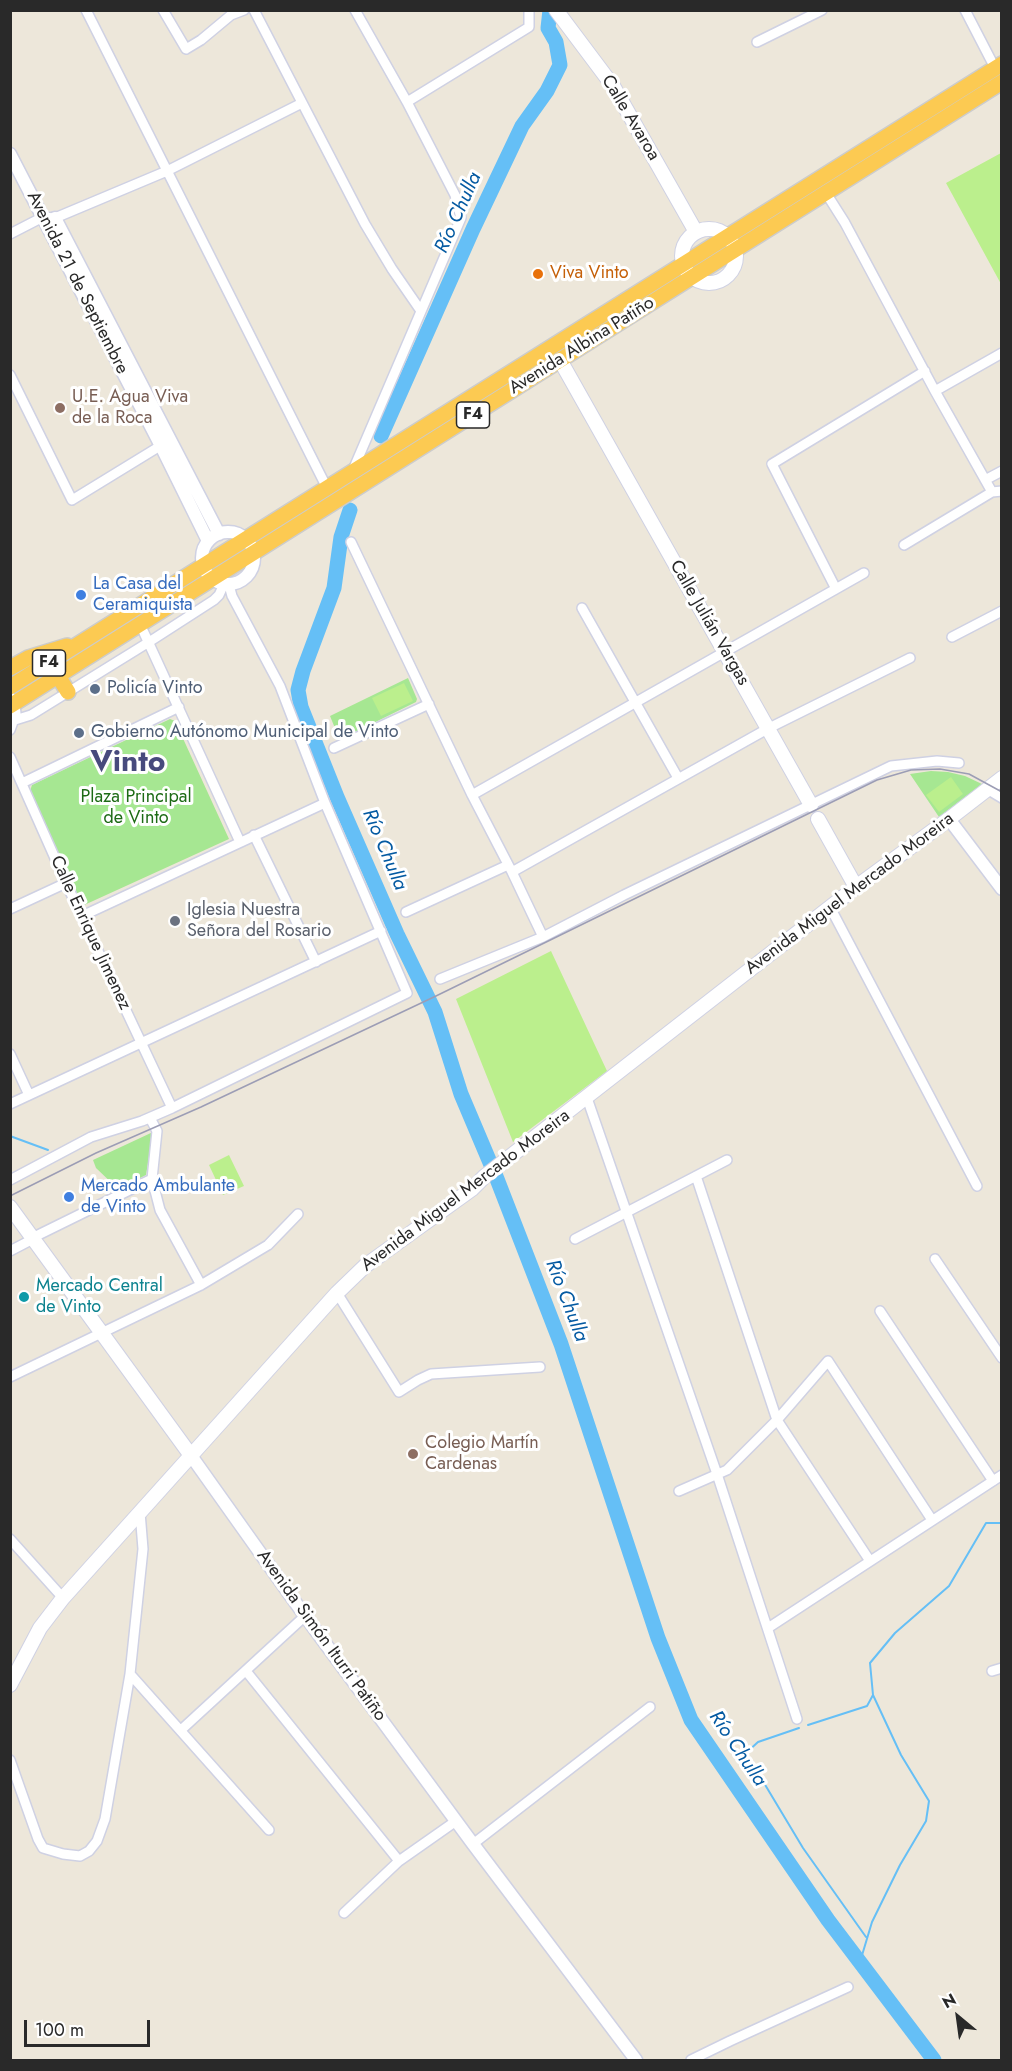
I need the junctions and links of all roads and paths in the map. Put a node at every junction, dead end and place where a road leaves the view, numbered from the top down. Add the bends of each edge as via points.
1 (86, 10) edge
2 (163, 10) edge
3 (244, 10) edge
4 (254, 10) edge
5 (529, 10) edge
6 (556, 10) edge
7 (822, 10) edge
8 (965, 10) edge
9 (356, 11) edge
10 (757, 42) dead end
11 (999, 79) edge
12 (407, 102) junction
13 (302, 103) junction
14 (10, 154) edge
15 (167, 171) junction
16 (826, 193) junction
17 (49, 218) junction
18 (696, 232) junction
19 (10, 234) edge
20 (731, 244) junction
21 (684, 264) junction
22 (693, 277) junction
23 (421, 311) junction
24 (1002, 353) edge
25 (560, 360) junction
26 (925, 371) junction
27 (10, 375) edge
28 (934, 391) junction
29 (165, 443) junction
30 (1002, 471) edge
31 (351, 473) junction
32 (985, 480) junction
33 (327, 488) junction
34 (997, 491) edge
35 (219, 534) junction
36 (208, 542) junction
37 (351, 542) dead end
38 (904, 545) dead end
39 (250, 546) junction
40 (864, 573) dead end
41 (217, 579) junction
42 (836, 589) junction
43 (582, 608) dead end
44 (1002, 611) edge
45 (140, 624) junction
46 (952, 637) dead end
47 (87, 639) junction
48 (149, 642) junction
49 (725, 651) junction
50 (910, 658) dead end
51 (10, 668) edge
52 (58, 676) junction
53 (10, 687) edge
54 (68, 692) junction
55 (429, 704) junction
56 (635, 704) junction
57 (13, 706) edge
58 (179, 707) junction
59 (769, 728) junction
60 (10, 730) edge
61 (334, 748) dead end
62 (10, 757) edge
63 (959, 763) dead end
64 (678, 778) junction
65 (22, 783) junction
66 (997, 783) edge
67 (472, 795) junction
68 (1002, 798) edge
69 (325, 804) junction
70 (811, 805) junction
71 (818, 819) joint
72 (949, 819) junction
73 (254, 836) junction
74 (240, 842) junction
75 (510, 868) junction
76 (66, 883) junction
77 (856, 887) junction
78 (1002, 889) edge
79 (830, 907) junction
80 (10, 909) edge
81 (405, 912) dead end
82 (82, 916) junction
83 (381, 931) junction
84 (543, 937) junction
85 (316, 962) junction
86 (441, 979) dead end
87 (141, 1043) junction
88 (10, 1054) edge
89 (29, 1095) junction
90 (587, 1098) junction
91 (10, 1104) edge
92 (172, 1108) junction
93 (150, 1118) junction
94 (727, 1160) dead end
95 (696, 1176) junction
96 (152, 1179) junction
97 (10, 1180) edge
98 (977, 1186) dead end
99 (10, 1207) edge
100 (626, 1212) junction
101 (298, 1214) dead end
102 (32, 1239) junction
103 (575, 1239) dead end
104 (10, 1251) edge
105 (935, 1259) dead end
106 (201, 1285) junction
107 (337, 1293) junction
108 (880, 1311) dead end
109 (101, 1333) junction
110 (1002, 1358) edge
111 (540, 1366) dead end
112 (12, 1374) edge
113 (777, 1420) junction
114 (192, 1457) junction
115 (717, 1474) junction
116 (997, 1478) edge
117 (679, 1491) dead end
118 (140, 1512) junction
119 (932, 1520) junction
120 (10, 1539) edge
121 (870, 1561) junction
122 (63, 1598) junction
123 (305, 1616) junction
124 (768, 1628) junction
125 (246, 1671) junction
126 (130, 1674) junction
127 (10, 1685) edge
128 (650, 1707) dead end
129 (797, 1719) dead end
130 (181, 1730) junction
131 (10, 1760) edge
132 (456, 1821) junction
133 (268, 1830) dead end
134 (473, 1844) junction
135 (399, 1861) junction
136 (344, 1913) dead end
137 (848, 1987) dead end
138 (636, 2061) edge
139 (691, 2061) edge

1 - 15 street
2 - 3 street via 186,49 231,15
4 - 13 street
5 - 12 street via 529,27
6 - 18 main road, Calle Avaroa via 613,86
7 - 10 street
8 - 11 street
9 - 12 street
11 - 16 highway, Avenida Albina Patiño / F4
11 - 20 highway, Avenida Albina Patiño / F4
12 - 23 street via 456,195 461,218
13 - 15 street
13 - 23 street via 365,224
14 - 17 street, Avenida 21 de Septiembre
15 - 17 street
15 - 33 street
16 - 20 highway, Avenida Albina Patiño / F4
16 - 26 street
17 - 19 street
17 - 29 street, Avenida 21 de Septiembre
18 - 20 main road via 713,229
18 - 21 main road via 683,249
20 - 21 highway, Avenida Albina Patiño / F4
20 - 22 highway, Avenida Albina Patiño / F4
21 - 22 main road
21 - 31 highway, Avenida Albina Patiño / F4
22 - 25 highway, Avenida Albina Patiño / F4
23 - 31 street
24 - 28 street
25 - 39 highway, Avenida Albina Patiño / F4
25 - 49 main road, Calle Julián Vargas
26 - 28 street
26 - 42 street via 772,464
27 - 29 street via 72,501
28 - 32 street
29 - 35 street, Avenida 21 de Septiembre
29 - 36 street, Avenida 21 de Septiembre
30 - 32 street
31 - 33 highway, Avenida Albina Patiño / F4
32 - 34 street
33 - 39 highway, Avenida Albina Patiño / F4
34 - 38 street
35 - 36 street
35 - 39 street via 233,533
36 - 41 street via 202,553
37 - 55 street
39 - 41 highway, Avenida Albina Patiño / F4
39 - 41 street via 253,565 247,577 241,581
40 - 42 street
41 - 45 highway, Avenida Albina Patiño / F4
41 - 47 highway, Avenida Albina Patiño / F4
41 - 48 street via 219,595 214,600
41 - 69 street via 232,596 280,686
42 - 49 street
43 - 56 street
44 - 46 street
45 - 48 street
45 - 52 highway, Avenida Albina Patiño / F4
47 - 51 highway via 28,658
47 - 53 highway, Avenida Albina Patiño / F4
48 - 54 street
48 - 58 street
49 - 56 street
49 - 59 main road, Calle Julián Vargas
50 - 59 street
52 - 54 highway
52 - 57 highway, Avenida Albina Patiño / F4
54 - 57 street via 31,715
55 - 61 street
55 - 67 street
56 - 64 street
56 - 67 street
57 - 60 street
58 - 65 street
58 - 74 street
59 - 64 street
59 - 70 main road, Calle Julián Vargas
62 - 65 street, Calle Enrique Jimenez
63 - 70 street via 891,766
64 - 75 street
65 - 76 street, Calle Enrique Jimenez
66 - 68 street
66 - 72 main road, Avenida Miguel Mercado Moreira
67 - 75 street
69 - 73 street
69 - 83 street
70 - 71 street, Calle Julián Vargas
70 - 84 street
71 - 77 main road, Calle Julián Vargas
72 - 77 main road, Avenida Miguel Mercado Moreira
72 - 78 street
73 - 74 street
73 - 85 street
74 - 82 street
75 - 81 street
75 - 84 street
76 - 80 street
76 - 82 street, Calle Enrique Jimenez
77 - 79 main road, Avenida Miguel Mercado Moreira
79 - 90 main road, Avenida Miguel Mercado Moreira
79 - 98 street
82 - 87 street, Calle Enrique Jimenez
83 - 85 street
83 - 92 street via 407,993
84 - 86 street
85 - 87 street
87 - 89 street
87 - 92 street, Calle Enrique Jimenez
88 - 89 street
89 - 91 street
90 - 100 street
90 - 107 main road, Avenida Miguel Mercado Moreira via 472,1189 365,1266
92 - 93 street
93 - 96 street via 157,1131
93 - 97 street via 91,1137
94 - 95 street
95 - 100 street
95 - 113 street
96 - 102 street
96 - 106 street via 160,1210
99 - 102 main road, Avenida Simón Iturri Patiño
100 - 103 street
100 - 115 street
101 - 106 street via 268,1245
102 - 104 street
102 - 109 main road, Avenida Simón Iturri Patiño
105 - 110 street
106 - 109 street
107 - 111 street via 399,1392 431,1374
107 - 114 main road, Avenida Miguel Mercado Moreira
108 - 116 street
109 - 112 street
109 - 114 main road, Avenida Simón Iturri Patiño
113 - 115 street via 727,1470
113 - 119 street via 828,1361
113 - 121 street
114 - 118 main road, Avenida Miguel Mercado Moreira
114 - 123 street, Avenida Simón Iturri Patiño
115 - 117 street
115 - 124 street
116 - 119 street
118 - 122 main road, Avenida Miguel Mercado Moreira
118 - 126 street via 142,1549
119 - 121 street
120 - 122 street
121 - 124 street
122 - 127 main road, Avenida Miguel Mercado Moreira via 40,1628
123 - 125 street
123 - 132 street, Avenida Simón Iturri Patiño
124 - 129 street
125 - 130 street
125 - 135 street
126 - 130 street
126 - 131 street via 105,1820 89,1851 80,1856 43,1848
128 - 134 street
130 - 133 street
132 - 134 street, Avenida Simón Iturri Patiño
132 - 135 street
134 - 138 street, Avenida Simón Iturri Patiño
135 - 136 street
137 - 139 street

